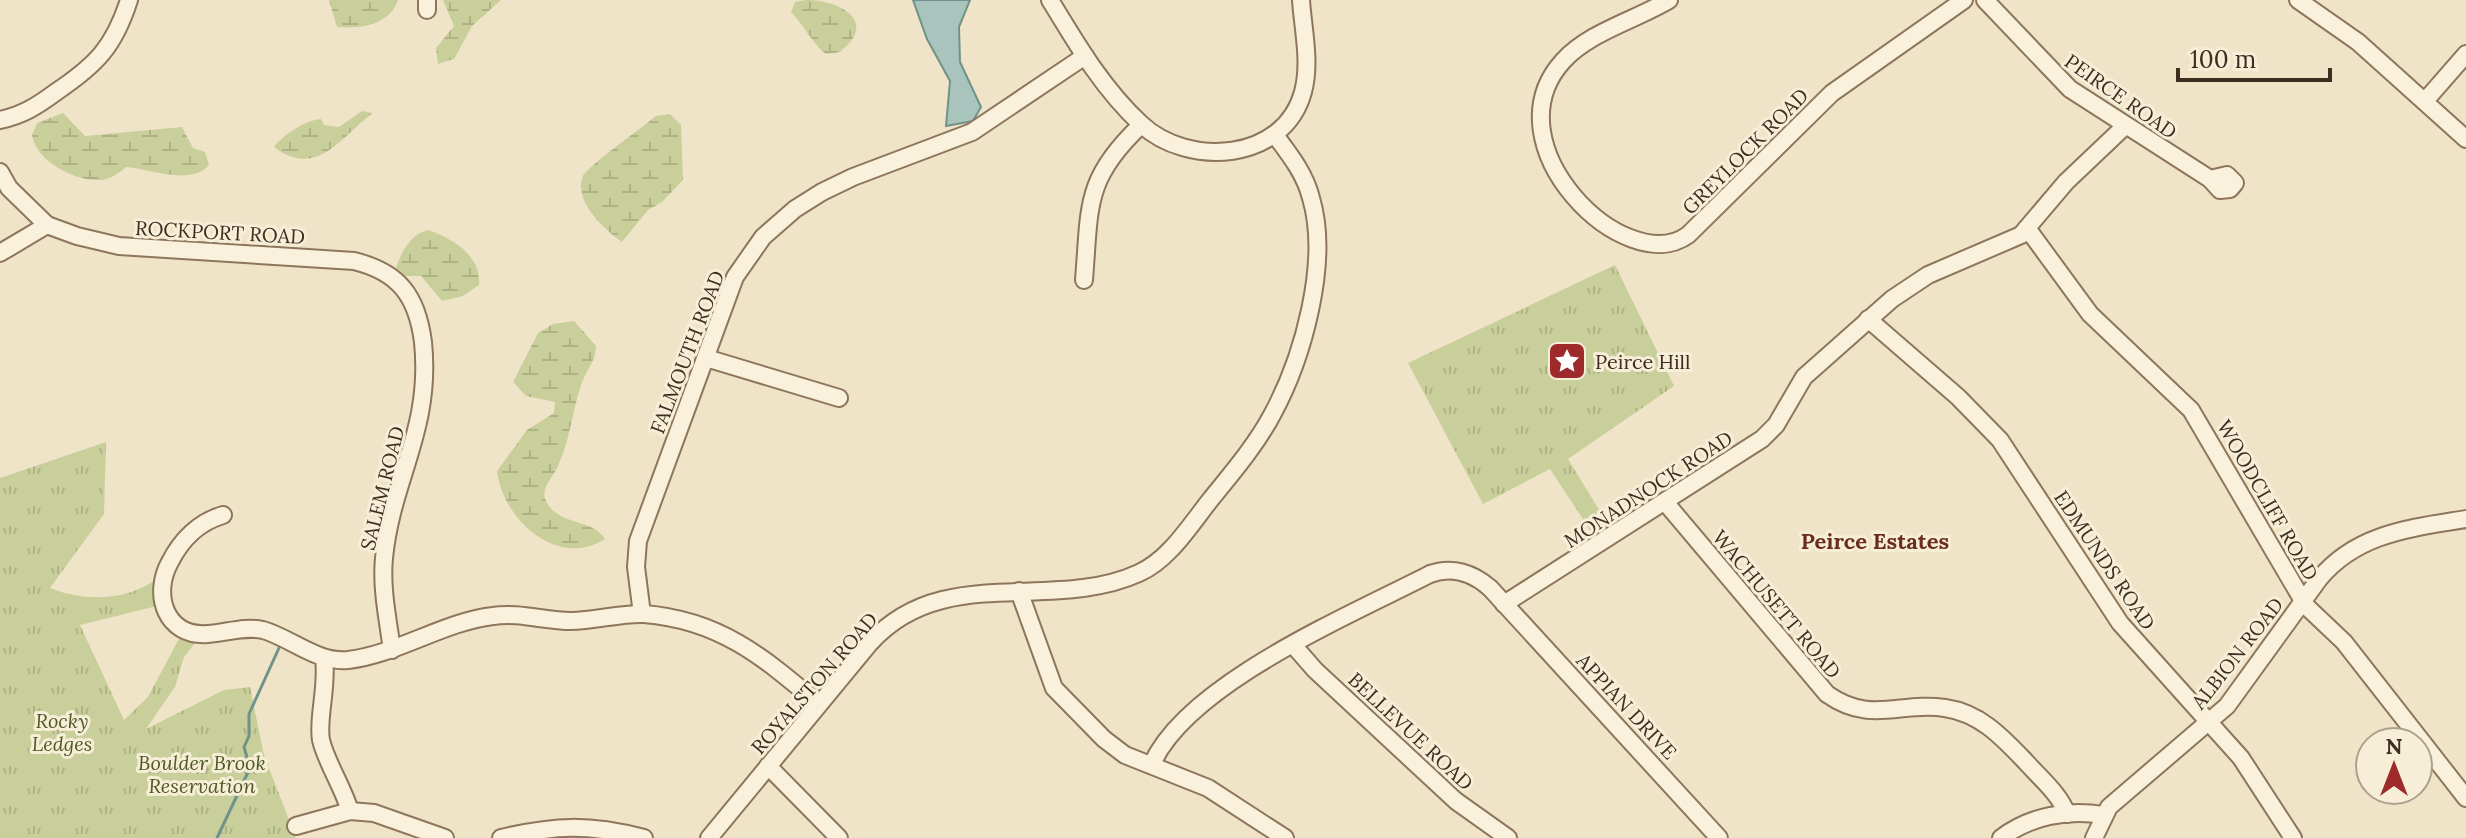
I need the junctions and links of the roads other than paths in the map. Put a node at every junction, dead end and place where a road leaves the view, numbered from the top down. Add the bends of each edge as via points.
1 (129, 0) edge
2 (1050, 0) edge
3 (1301, 0) edge
4 (1669, 0) edge
5 (1964, 0) edge
6 (1985, 0) edge
7 (2298, 0) edge
8 (2466, 54) edge
9 (1085, 56) junction
10 (2425, 101) junction
11 (0, 120) edge
12 (1141, 125) junction
13 (2125, 126) junction
14 (1275, 135) junction
15 (2466, 139) edge
16 (0, 172) edge
17 (2210, 179) dead end
18 (47, 225) junction
19 (2027, 228) junction
20 (0, 253) edge
21 (1084, 280) dead end
22 (1868, 319) junction
23 (422, 337) joint
24 (706, 358) junction
25 (839, 398) dead end
26 (1665, 502) junction
27 (223, 515) dead end
28 (2466, 519) edge
29 (1019, 591) junction
30 (2303, 601) junction
31 (1504, 604) junction
32 (642, 614) junction
33 (1294, 646) junction
34 (392, 650) junction
35 (324, 658) junction
36 (819, 704) junction
37 (2210, 723) junction
38 (1152, 764) junction
39 (768, 766) junction
40 (2466, 798) edge
41 (350, 811) junction
42 (2067, 814) junction
43 (2103, 815) junction
44 (296, 826) dead end
45 (445, 838) edge
46 (501, 838) edge
47 (644, 838) edge
48 (709, 838) edge
49 (839, 838) edge
50 (1285, 838) edge
51 (1508, 838) edge
52 (1719, 838) edge
53 (2001, 838) edge
54 (2094, 838) edge
55 (2293, 838) edge

1 - 11 street via 120,29 87,72 24,115
2 - 9 street
3 - 14 street via 1307,51 1303,93
4 - 5 street, GREYLOCK ROAD via 1570,54 1548,83 1540,115 1546,151 1572,193 1609,225 1650,245 1671,244 1688,235 1832,93
6 - 13 street, PEIRCE ROAD via 2064,84
7 - 10 street via 2348,34
8 - 10 street
9 - 12 street
9 - 24 street, FALMOUTH ROAD via 972,132 853,177 795,209 763,237 735,277
10 - 15 street
12 - 14 street via 1169,143 1219,152 1250,149
12 - 21 street via 1116,149 1094,186
13 - 17 street, PEIRCE ROAD
13 - 19 street, MONADNOCK ROAD
14 - 29 street, ROYALSTON ROAD via 1297,165 1311,198 1317,252 1300,345 1271,416 1198,515 1147,569 1106,585
16 - 18 street, ROCKPORT ROAD
18 - 20 street
18 - 23 street, ROCKPORT ROAD via 119,246 302,256 378,267 410,296
19 - 22 street, MONADNOCK ROAD via 2008,242 1919,280
19 - 30 street, WOODCLIFF ROAD via 2090,314 2199,420
22 - 26 street, MONADNOCK ROAD via 1801,381 1769,433
22 - 37 street, EDMUNDS ROAD via 2000,440 2120,623
23 - 34 street, SALEM ROAD via 424,405 384,559
24 - 25 street
24 - 32 street, FALMOUTH ROAD via 638,541
26 - 31 street, MONADNOCK ROAD
26 - 42 street, WACHUSETT ROAD via 1827,694 1865,711 1937,707 1972,716 2011,746
27 - 35 street via 200,524 170,560 161,581 165,610 190,631 206,635 264,630
28 - 30 street, ALBION ROAD via 2406,528 2363,543 2331,566
29 - 36 street, ROYALSTON ROAD via 957,595 908,613 875,638
29 - 38 street via 1061,698 1115,749
30 - 37 street, ALBION ROAD
30 - 40 street, WOODCLIFF ROAD via 2344,642
31 - 33 street via 1475,577 1439,571
31 - 52 street, APPIAN DRIVE
32 - 34 street via 577,621 493,616
32 - 36 street via 723,633 762,656
33 - 38 street via 1228,682 1165,741
33 - 51 street, BELLEVUE ROAD via 1463,807
34 - 35 street via 345,660
35 - 41 street via 328,681 320,738
36 - 39 street, ROYALSTON ROAD
37 - 43 street, ALBION ROAD
37 - 55 street, EDMUNDS ROAD via 2241,758
38 - 50 street via 1217,792
39 - 48 street, ROYALSTON ROAD
39 - 49 street
41 - 44 street
41 - 45 street via 374,813
42 - 43 street
42 - 53 street via 2024,824
43 - 54 street
46 - 47 street via 560,825

